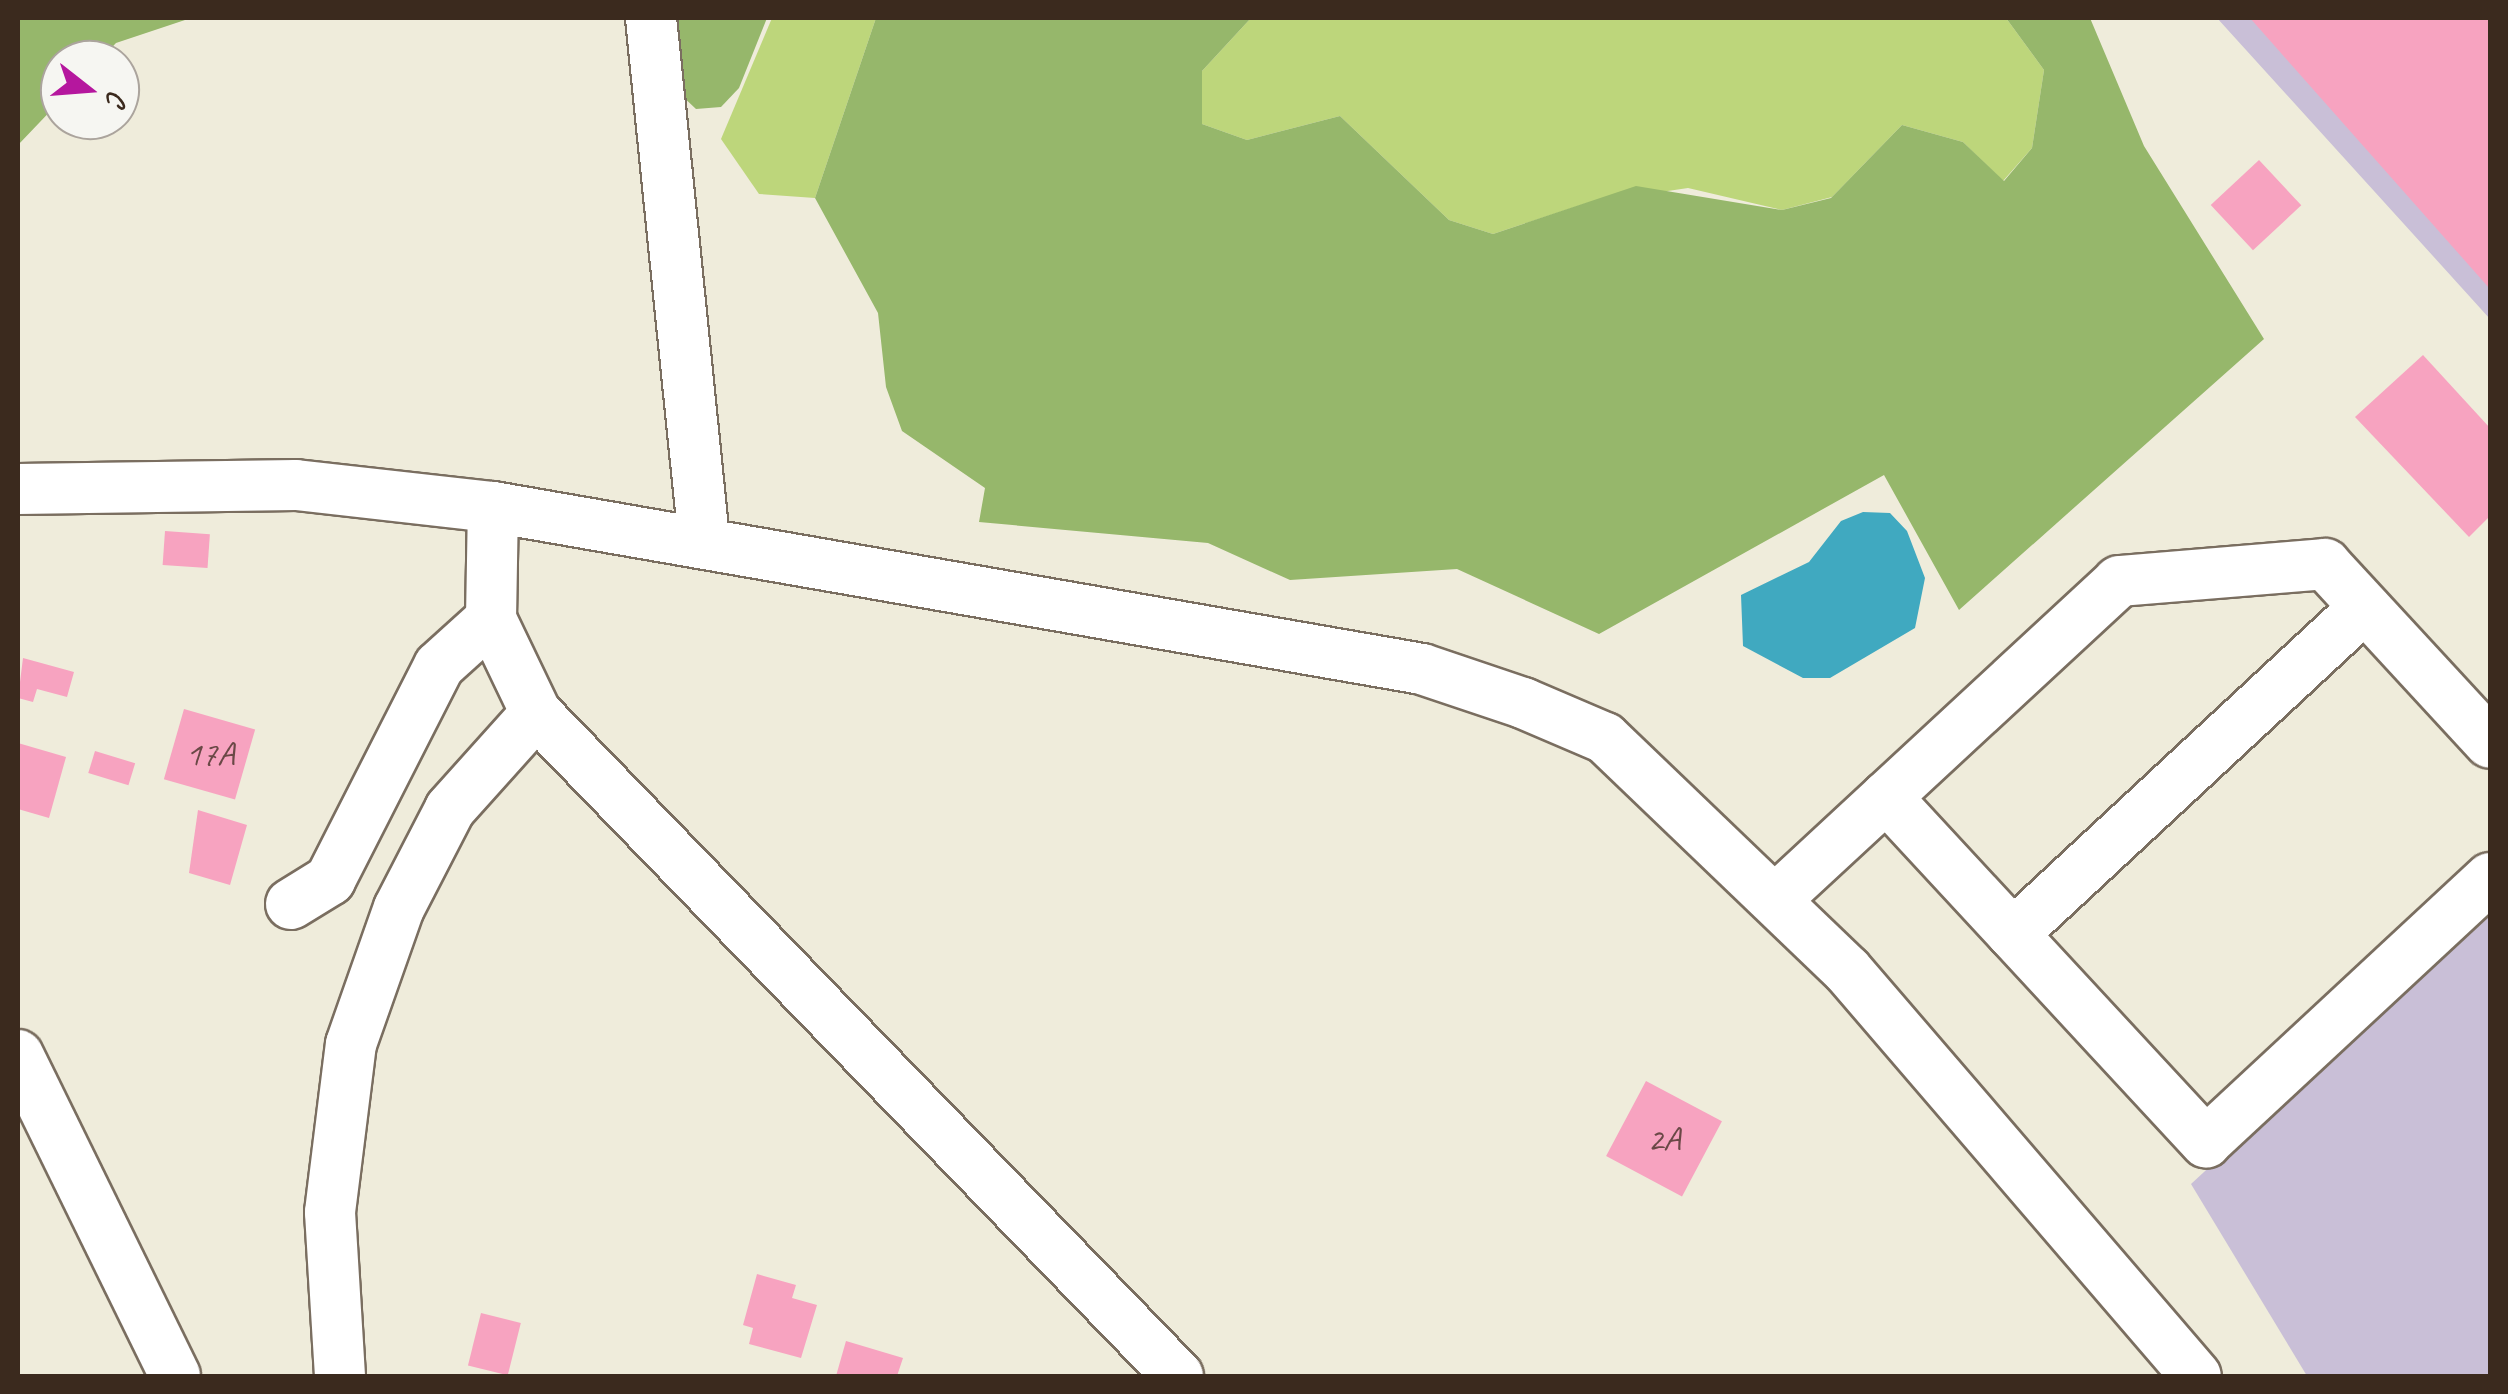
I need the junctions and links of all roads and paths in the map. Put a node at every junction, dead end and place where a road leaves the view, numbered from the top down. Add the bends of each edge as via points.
1 (651, 18) edge
2 (18, 488) edge
3 (493, 507) junction
4 (704, 540) junction
5 (2365, 607) junction
6 (492, 619) junction
7 (536, 712) junction
8 (2490, 743) edge
9 (1886, 797) junction
10 (2490, 878) edge
11 (1775, 900) junction
12 (291, 904) dead end
13 (2013, 934) junction
14 (18, 1055) edge
15 (175, 1376) edge
16 (340, 1376) edge
17 (1178, 1376) edge
18 (2196, 1376) edge

1 - 4 street via 649,71
2 - 3 street via 296,485
3 - 4 street
3 - 6 street
4 - 11 street via 1456,680 1605,738
5 - 8 street
5 - 9 street via 2325,564 2119,580
5 - 13 street
6 - 7 street
6 - 12 street via 439,666 330,880
7 - 16 street via 450,809 399,908 351,1044 330,1212
7 - 17 street
9 - 11 street
9 - 13 street
10 - 13 street via 2206,1142
11 - 18 street via 1847,970
14 - 15 street

